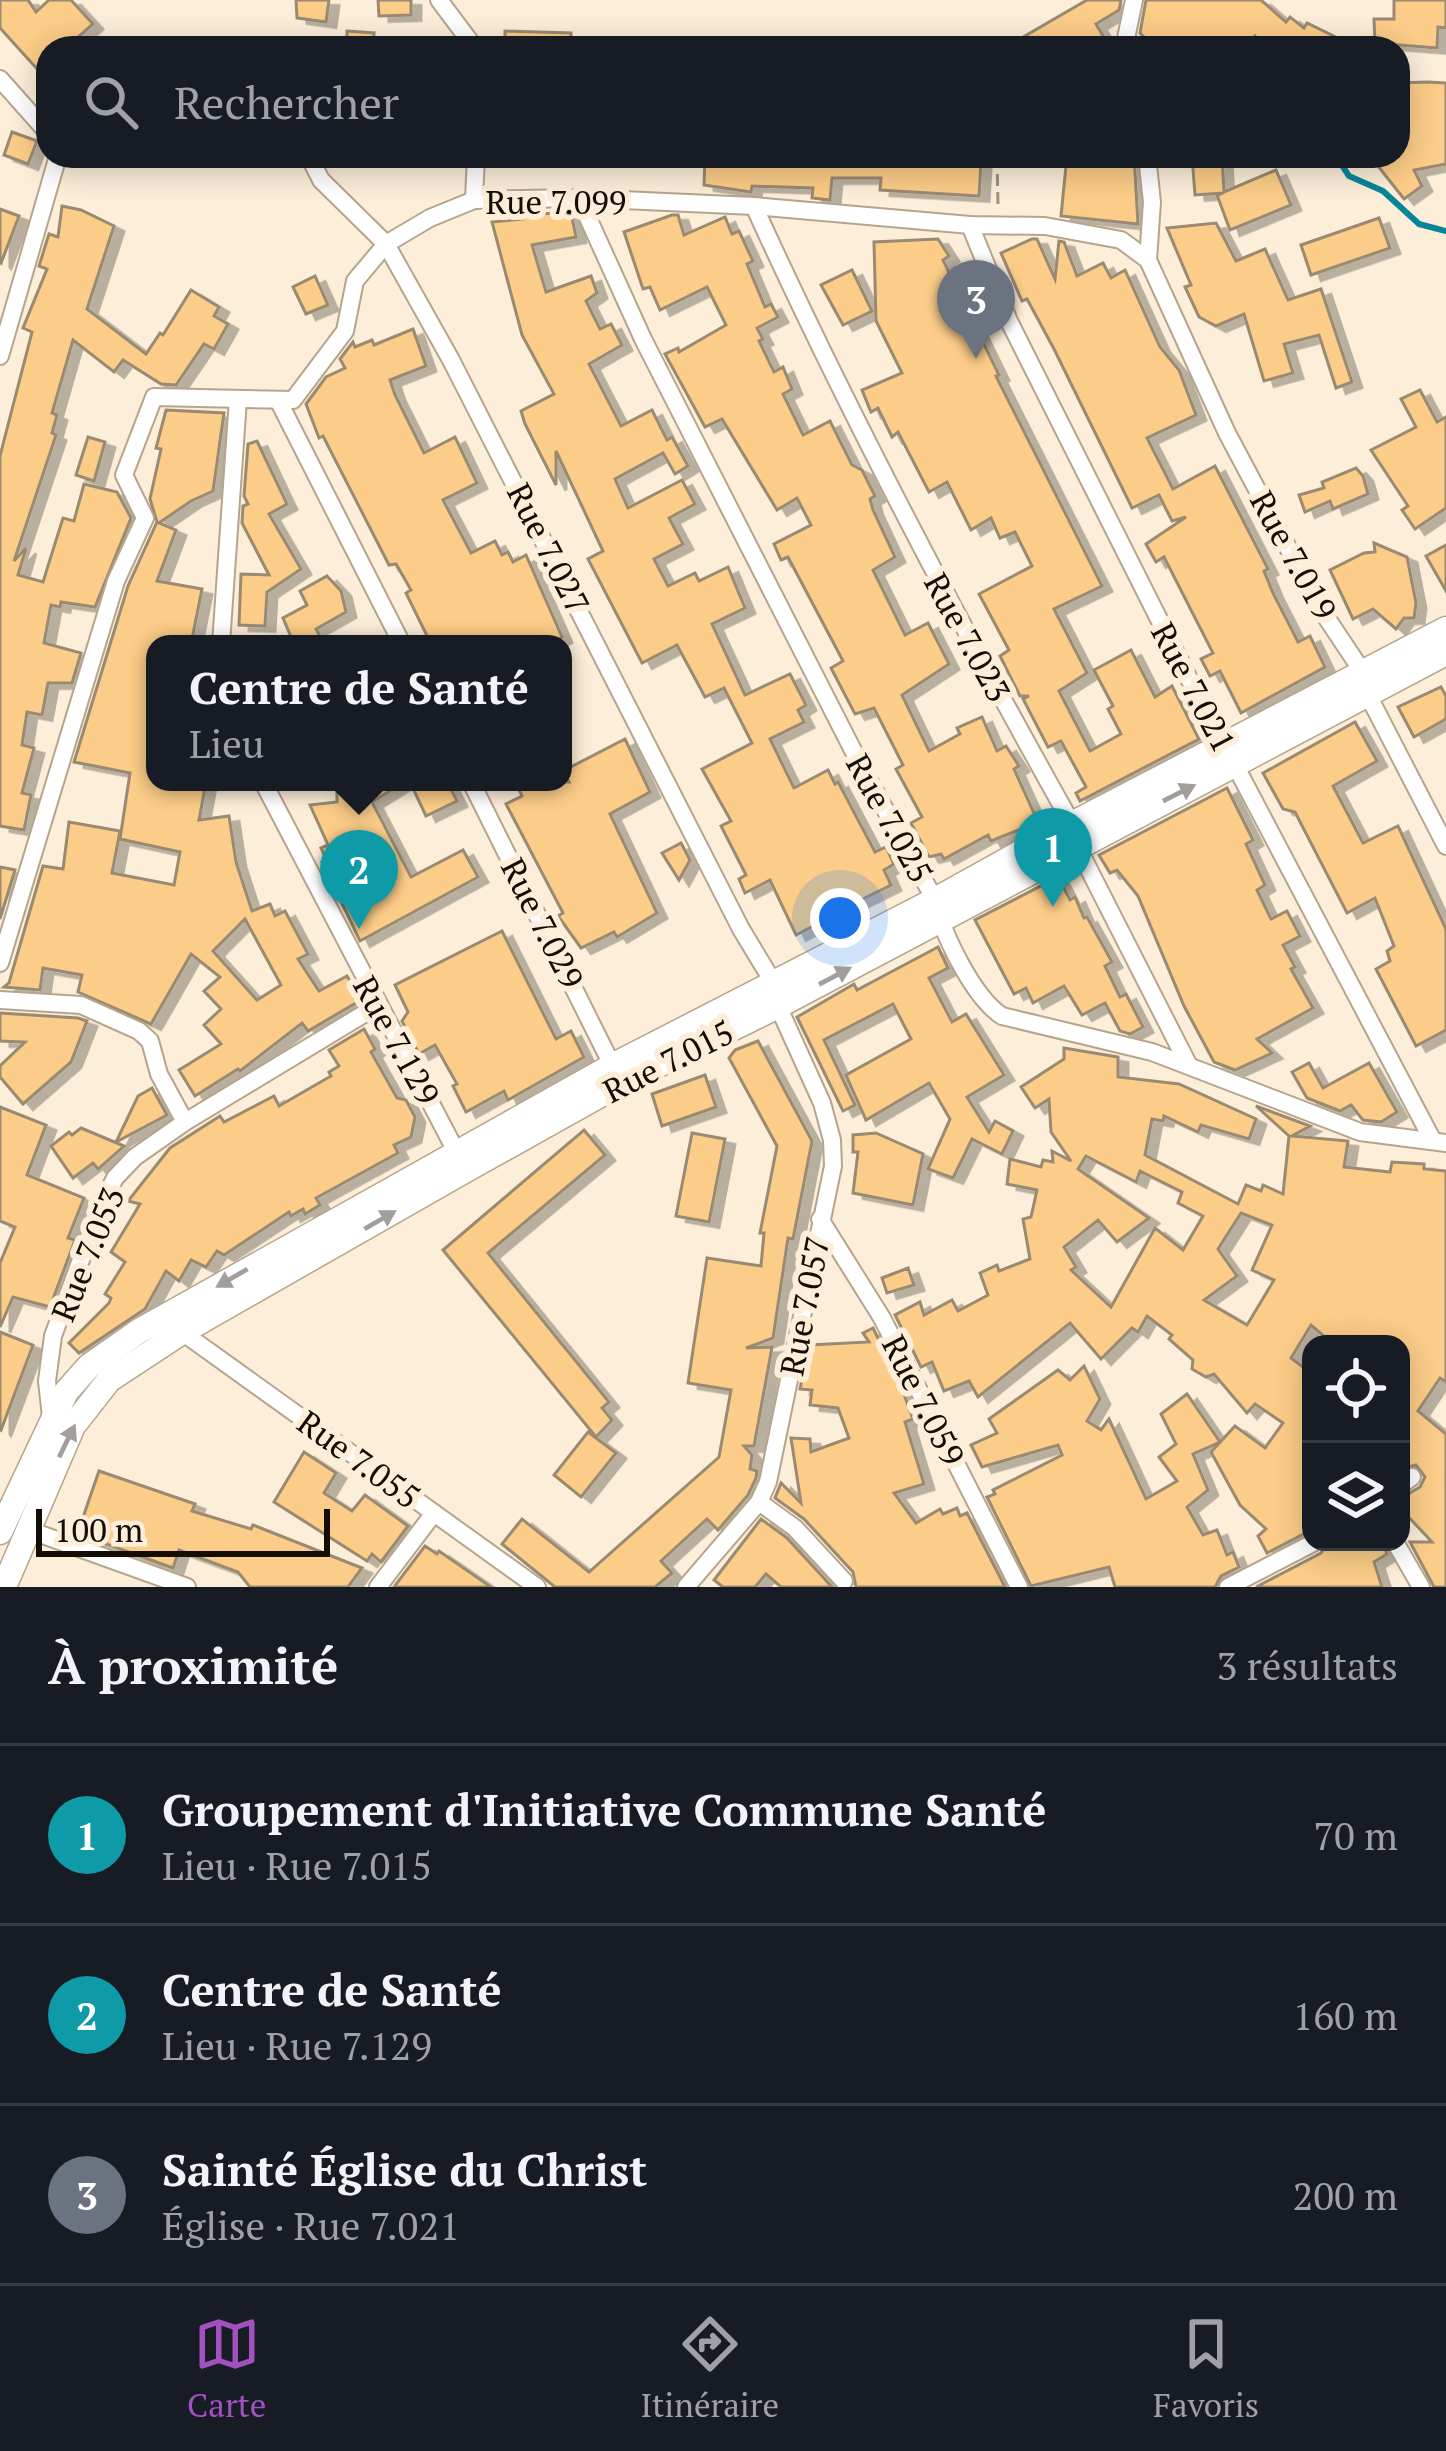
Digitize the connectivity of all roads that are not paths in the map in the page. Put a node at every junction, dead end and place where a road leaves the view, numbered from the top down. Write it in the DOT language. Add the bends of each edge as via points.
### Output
graph roads {
  1 [pos="439,0"];
  2 [pos="1134,0"];
  3 [pos="466,36"];
  4 [pos="1126,36"];
  5 [pos="0,79"];
  6 [pos="36,120"];
  7 [pos="55,168"];
  8 [pos="315,168"];
  9 [pos="475,168"];
  10 [pos="1148,168"];
  11 [pos="579,198"];
  12 [pos="474,200"];
  13 [pos="754,206"];
  14 [pos="970,225"];
  15 [pos="386,244"];
  16 [pos="1148,260"];
  17 [pos="0,356"];
  18 [pos="238,399"];
  19 [pos="278,400"];
  20 [pos="1446,629"];
  21 [pos="222,635"];
  22 [pos="397,635"];
  23 [pos="1446,653"];
  24 [pos="1366,685"];
  25 [pos="1232,754"];
  26 [pos="268,791"];
  27 [pos="475,791"];
  28 [pos="1074,835"];
  29 [pos="1446,846"];
  30 [pos="937,910"];
  31 [pos="0,964"];
  32 [pos="776,994"];
  33 [pos="0,1000"];
  34 [pos="377,1006"];
  35 [pos="1188,1064"];
  36 [pos="616,1075"];
  37 [pos="185,1122"];
  38 [pos="1439,1142"];
  39 [pos="461,1161"];
  40 [pos="820,1219"];
  41 [pos="182,1332"];
  42 [pos="51,1418"];
  43 [pos="759,1502"];
  44 [pos="434,1513"];
  45 [pos="29,1530"];
  46 [pos="0,1532"];
  47 [pos="1302,1549"];
  48 [pos="1401,1551"];
  49 [pos="844,1582"];
  50 [pos="4,1587"];
  51 [pos="187,1587"];
  52 [pos="378,1587"];
  53 [pos="537,1587"];
  54 [pos="686,1587"];
  55 [pos="1019,1587"];
  56 [pos="1228,1587"];
  57 [pos="1420,1587"];
  1 -- 3 [label="street"];
  2 -- 4 [label="street"];
  5 -- 6 [label="street"];
  7 -- 17 [label="street"];
  8 -- 15 [label="street"];
  9 -- 12 [label="street"];
  10 -- 16 [label="street"];
  11 -- 12 [label="street, Rue 7.099"];
  11 -- 13 [label="street, Rue 7.099"];
  11 -- 30 [label="street, Rue 7.025"];
  12 -- 15 [label="street, Rue 7.099"];
  13 -- 14 [label="street, Rue 7.099"];
  13 -- 28 [label="street, Rue 7.023" via="912,535"];
  14 -- 16 [label="street, Rue 7.099" via="1095,233"];
  14 -- 25 [label="street, Rue 7.021" via="1039,382"];
  15 -- 19 [label="street, Rue 7.099" via="355,281 345,331 293,400"];
  15 -- 32 [label="street, Rue 7.027"];
  16 -- 24 [label="street, Rue 7.019" via="1227,433"];
  18 -- 19 [label="street"];
  18 -- 21 [label="street"];
  18 -- 31 [label="street" via="154,398 124,475 146,518 116,581"];
  19 -- 22 [label="street"];
  20 -- 24 [label="main road, Rue 7.015"];
  23 -- 24 [label="main road, Rue 7.015"];
  24 -- 25 [label="main road, Rue 7.015"];
  24 -- 29 [label="street, Rue 7.019"];
  25 -- 28 [label="main road, Rue 7.015"];
  25 -- 38 [label="street, Rue 7.021"];
  26 -- 34 [label="street, Rue 7.129"];
  27 -- 36 [label="street, Rue 7.029"];
  28 -- 30 [label="main road, Rue 7.015"];
  28 -- 35 [label="street, Rue 7.023"];
  30 -- 32 [label="main road, Rue 7.015"];
  30 -- 35 [label="street, Rue 7.025" via="981,994 1002,1016"];
  32 -- 36 [label="main road, Rue 7.015"];
  32 -- 40 [label="street, Rue 7.057" via="832,1141"];
  33 -- 37 [label="street" via="81,1005 139,1031"];
  34 -- 37 [label="street, Rue 7.053"];
  34 -- 39 [label="street, Rue 7.129"];
  35 -- 38 [label="street, Rue 7.025" via="1360,1132"];
  36 -- 39 [label="main road, Rue 7.015"];
  37 -- 42 [label="street, Rue 7.053" via="135,1157 100,1208 49,1355"];
  41 -- 39 [label="main road, Rue 7.015, one-way"];
  39 -- 42 [label="main road, Rue 7.015, one-way" via="139,1331 89,1366"];
  40 -- 43 [label="street, Rue 7.057"];
  40 -- 55 [label="street, Rue 7.059" via="882,1318"];
  41 -- 44 [label="street, Rue 7.055"];
  45 -- 41 [label="main road, Rue 7.015, one-way" via="89,1402"];
  42 -- 46 [label="main road, Rue 7.015"];
  43 -- 49 [label="street"];
  43 -- 54 [label="street, Rue 7.057"];
  44 -- 52 [label="street"];
  44 -- 53 [label="street, Rue 7.055"];
  45 -- 50 [label="main road, Rue 7.015"];
  45 -- 51 [label="street"];
  47 -- 56 [label="street"];
  48 -- 57 [label="street"];
}
